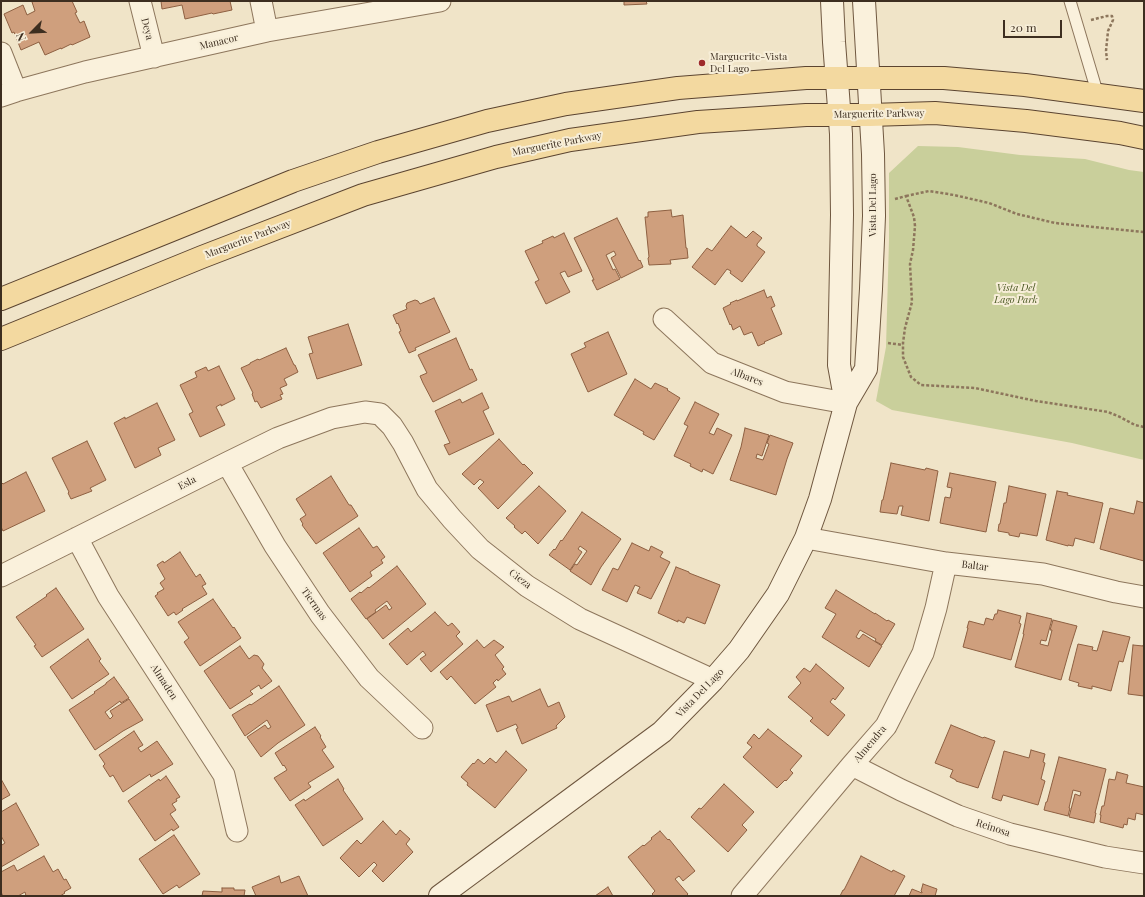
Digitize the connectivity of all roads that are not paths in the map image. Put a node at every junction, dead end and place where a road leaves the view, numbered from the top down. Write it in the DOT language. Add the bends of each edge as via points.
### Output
graph roads {
  1 [pos="140,1"];
  2 [pos="261,1"];
  3 [pos="440,1"];
  4 [pos="832,1"];
  5 [pos="864,1"];
  6 [pos="1070,1"];
  7 [pos="267,31"];
  8 [pos="1,53"];
  9 [pos="154,56"];
  10 [pos="837,78"];
  11 [pos="868,79"];
  12 [pos="9,93"];
  13 [pos="1098,94"];
  14 [pos="1144,101"];
  15 [pos="840,115"];
  16 [pos="870,115"];
  17 [pos="1144,138"];
  18 [pos="1,299"];
  19 [pos="664,319"];
  20 [pos="1,338"];
  21 [pos="846,403"];
  22 [pos="380,414"];
  23 [pos="227,462"];
  24 [pos="77,538"];
  25 [pos="806,538"];
  26 [pos="946,563"];
  27 [pos="1,576"];
  28 [pos="1144,597"];
  29 [pos="714,680"];
  30 [pos="422,728"];
  31 [pos="852,765"];
  32 [pos="237,831"];
  33 [pos="1144,863"];
  34 [pos="753,893"];
  35 [pos="440,896"];
  1 -- 9 [label="street, Deya"];
  2 -- 7 [label="street"];
  3 -- 7 [label="street, Manacor"];
  4 -- 10 [label="street, Vista Del Lago"];
  5 -- 11 [label="street, Vista Del Lago"];
  6 -- 13 [label="lane"];
  7 -- 9 [label="street, Manacor"];
  8 -- 12 [label="street"];
  9 -- 12 [label="street, Manacor"];
  10 -- 11 [label="main road"];
  10 -- 15 [label="street, Vista Del Lago"];
  10 -- 18 [label="main road" via="678,88 566,104 487,121 378,152 293,182"];
  11 -- 13 [label="main road" via="944,78"];
  11 -- 16 [label="street, Vista Del Lago"];
  13 -- 14 [label="main road"];
  15 -- 16 [label="main road, Marguerite Parkway"];
  15 -- 20 [label="main road, Marguerite Parkway" via="690,123 570,140 496,157 363,195"];
  15 -- 21 [label="street, Vista Del Lago" via="842,215 839,365"];
  16 -- 17 [label="main road, Marguerite Parkway" via="935,113 1018,120"];
  16 -- 21 [label="street, Vista Del Lago" via="874,216 866,369"];
  19 -- 21 [label="street, Albares" via="712,363 785,392"];
  21 -- 25 [label="street, Vista Del Lago" via="820,499"];
  22 -- 23 [label="street, Esla" via="365,412 332,418 278,438"];
  22 -- 29 [label="street, Cieza" via="403,443 427,489 480,549 527,586 580,619"];
  23 -- 24 [label="street, Esla"];
  23 -- 30 [label="street, Tiermas" via="275,546 320,614 369,678"];
  24 -- 27 [label="street, Esla"];
  24 -- 32 [label="street, Almaden" via="108,596 224,775"];
  25 -- 26 [label="street, Baltar"];
  25 -- 29 [label="street, Vista Del Lago" via="778,594 739,650"];
  26 -- 28 [label="street, Baltar" via="1043,574"];
  26 -- 31 [label="street, Almendra" via="923,653 886,726"];
  29 -- 35 [label="street, Vista Del Lago" via="662,732"];
  31 -- 33 [label="street, Reinosa" via="958,816 1010,834 1106,857"];
  31 -- 34 [label="street, Almendra"];
}
